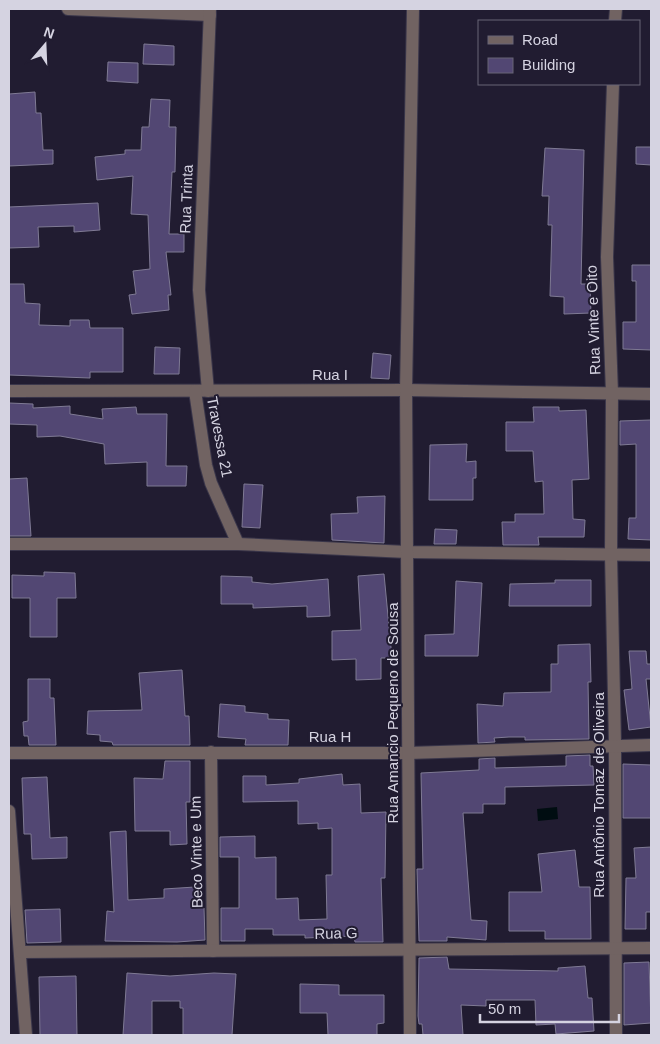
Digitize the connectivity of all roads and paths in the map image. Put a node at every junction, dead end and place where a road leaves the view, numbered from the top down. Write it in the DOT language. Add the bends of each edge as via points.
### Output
graph roads {
  1 [pos="68,9"];
  2 [pos="413,9"];
  3 [pos="210,12"];
  4 [pos="613,85"];
  5 [pos="406,390"];
  6 [pos="9,391"];
  7 [pos="194,391"];
  8 [pos="208,391"];
  9 [pos="612,393"];
  10 [pos="651,394"];
  11 [pos="9,544"];
  12 [pos="238,544"];
  13 [pos="407,552"];
  14 [pos="611,555"];
  15 [pos="651,555"];
  16 [pos="616,744"];
  17 [pos="651,745"];
  18 [pos="210,752"];
  19 [pos="9,753"];
  20 [pos="408,753"];
  21 [pos="9,811"];
  22 [pos="651,948"];
  23 [pos="410,949"];
  24 [pos="615,949"];
  25 [pos="213,951"];
  26 [pos="21,952"];
  27 [pos="26,1035"];
  28 [pos="410,1035"];
  29 [pos="616,1035"];
  1 -- 3 [label="street"];
  2 -- 5 [label="street, Rua Amancio Pequeno de Sousa"];
  3 -- 8 [label="street, Rua Trinta" via="199,290"];
  4 -- 9 [label="street, Rua Vinte e Oito" via="607,257"];
  5 -- 8 [label="street, Rua I"];
  5 -- 9 [label="street, Rua I"];
  5 -- 13 [label="street, Rua Amancio Pequeno de Sousa"];
  6 -- 7 [label="street, Rua I"];
  7 -- 8 [label="street, Rua I"];
  7 -- 12 [label="street, Travessa 21" via="211,484"];
  9 -- 10 [label="street, Rua I"];
  9 -- 14 [label="street, Rua Vinte e Oito"];
  11 -- 12 [label="street"];
  12 -- 13 [label="street"];
  13 -- 14 [label="street"];
  13 -- 20 [label="street, Rua Amancio Pequeno de Sousa"];
  14 -- 15 [label="street"];
  14 -- 16 [label="street, Rua Antônio Tomaz de Oliveira"];
  16 -- 17 [label="street, Rua H"];
  16 -- 20 [label="street, Rua H"];
  16 -- 24 [label="street, Rua Antônio Tomaz de Oliveira"];
  18 -- 19 [label="street, Rua H"];
  18 -- 20 [label="street, Rua H"];
  18 -- 25 [label="street, Beco Vinte e Um"];
  20 -- 23 [label="street, Rua Amancio Pequeno de Sousa"];
  21 -- 26 [label="street"];
  22 -- 24 [label="street, Rua G"];
  23 -- 24 [label="street, Rua G"];
  23 -- 25 [label="street, Rua G"];
  23 -- 28 [label="street, Rua Amancio Pequeno de Sousa"];
  24 -- 29 [label="street, Rua Antônio Tomaz de Oliveira"];
  25 -- 26 [label="street, Rua G"];
  26 -- 27 [label="street"];
}
